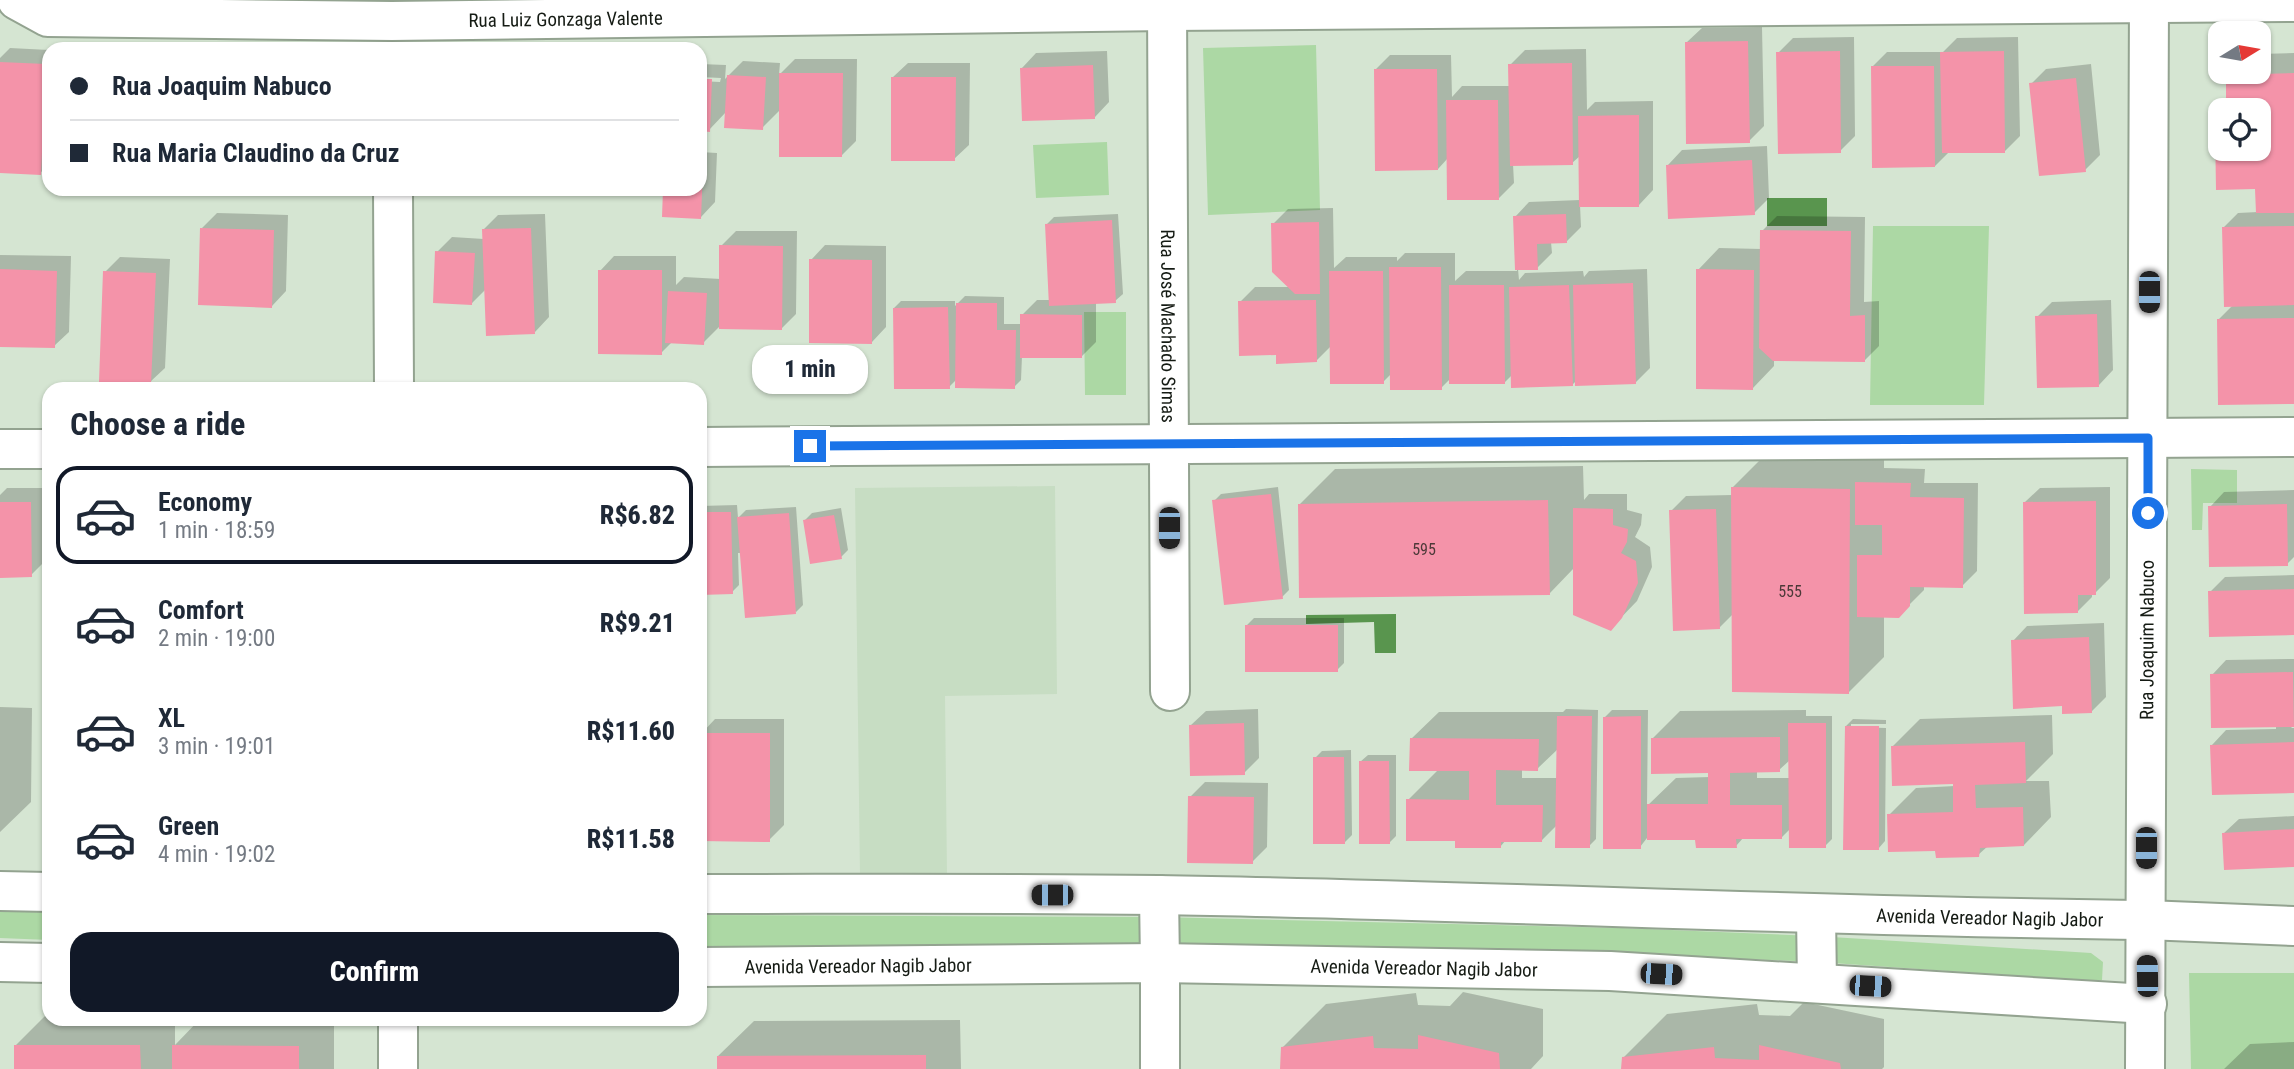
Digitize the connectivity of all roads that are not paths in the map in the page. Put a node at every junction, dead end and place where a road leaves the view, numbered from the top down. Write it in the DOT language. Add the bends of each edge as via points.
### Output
graph roads {
  1 [pos="17,0"];
  2 [pos="2150,1"];
  3 [pos="2294,2"];
  4 [pos="1167,6"];
  5 [pos="393,23"];
  6 [pos="393,196"];
  7 [pos="394,382"];
  8 [pos="2294,437"];
  9 [pos="2148,438"];
  10 [pos="1168,444"];
  11 [pos="707,447"];
  12 [pos="42,449"];
  13 [pos="0,450"];
  14 [pos="1170,691"];
  15 [pos="0,891"];
  16 [pos="42,892"];
  17 [pos="707,894"];
  18 [pos="1159,895"];
  19 [pos="1816,915"];
  20 [pos="2146,920"];
  21 [pos="2294,926"];
  22 [pos="0,962"];
  23 [pos="42,963"];
  24 [pos="1160,963"];
  25 [pos="707,967"];
  26 [pos="1817,983"];
  27 [pos="2147,1004"];
  28 [pos="398,1026"];
  29 [pos="398,1069"];
  30 [pos="1160,1069"];
  31 [pos="2145,1069"];
  1 -- 5 [label="street, Rua Luiz Gonzaga Valente" via="48,17"];
  2 -- 3 [label="street, Rua Luiz Gonzaga Valente"];
  2 -- 4 [label="street, Rua Luiz Gonzaga Valente"];
  2 -- 9 [label="street, Rua Joaquim Nabuco"];
  4 -- 5 [label="street, Rua Luiz Gonzaga Valente"];
  4 -- 10 [label="street, Rua José Machado Simas"];
  6 -- 7 [label="street"];
  8 -- 9 [label="street"];
  9 -- 10 [label="street"];
  9 -- 20 [label="street, Rua Joaquim Nabuco"];
  10 -- 11 [label="street"];
  10 -- 14 [label="street, Rua José Machado Simas"];
  12 -- 13 [label="street"];
  15 -- 16 [label="street"];
  17 -- 18 [label="street, Avenida Vereador Nagib Jabor"];
  18 -- 19 [label="street, Avenida Vereador Nagib Jabor"];
  18 -- 24 [label="street"];
  19 -- 20 [label="street, Avenida Vereador Nagib Jabor"];
  19 -- 26 [label="street"];
  20 -- 21 [label="street, Avenida Vereador Nagib Jabor"];
  20 -- 27 [label="street, Rua Joaquim Nabuco"];
  22 -- 23 [label="street"];
  24 -- 25 [label="street, Avenida Vereador Nagib Jabor"];
  24 -- 26 [label="street, Avenida Vereador Nagib Jabor" via="1610,971"];
  24 -- 30 [label="street"];
  26 -- 27 [label="street, Avenida Vereador Nagib Jabor"];
  27 -- 31 [label="street, Rua Joaquim Nabuco"];
  28 -- 29 [label="street"];
}
